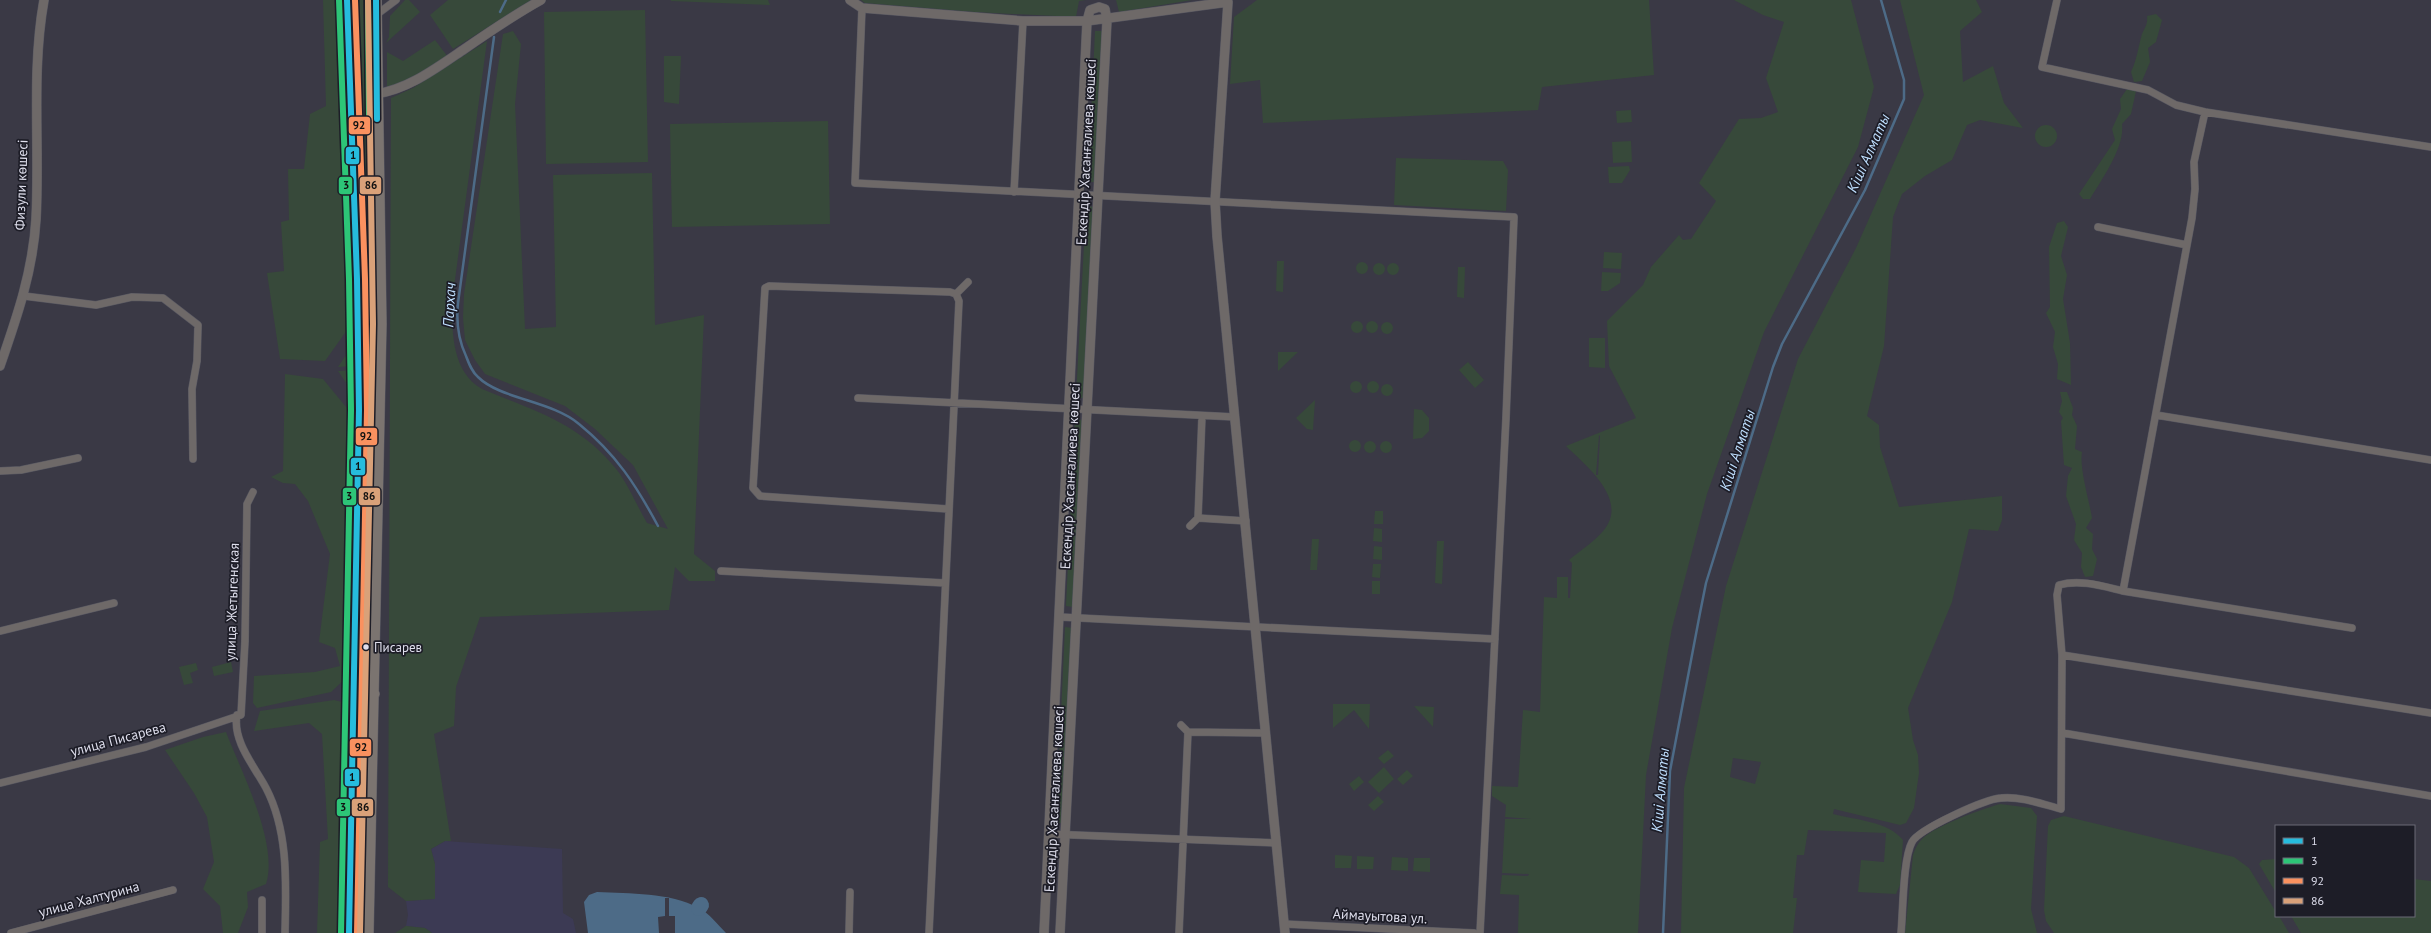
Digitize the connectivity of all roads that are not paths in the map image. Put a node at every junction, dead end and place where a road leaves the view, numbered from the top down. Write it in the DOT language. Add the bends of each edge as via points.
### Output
graph roads {
  1 [pos="44,0"];
  2 [pos="347,0"];
  3 [pos="376,0"];
  4 [pos="396,0"];
  5 [pos="541,0"];
  6 [pos="850,0"];
  7 [pos="2058,0"];
  8 [pos="1231,1"];
  9 [pos="862,8"];
  10 [pos="376,15"];
  11 [pos="1107,20"];
  12 [pos="1023,21"];
  13 [pos="1087,21"];
  14 [pos="376,94"];
  15 [pos="2205,112"];
  16 [pos="2431,147"];
  17 [pos="1014,192"];
  18 [pos="1080,194"];
  19 [pos="1098,195"];
  20 [pos="1215,201"];
  21 [pos="2098,226"];
  22 [pos="2187,245"];
  23 [pos="968,282"];
  24 [pos="956,294"];
  25 [pos="24,296"];
  26 [pos="0,366"];
  27 [pos="858,398"];
  28 [pos="953,402"];
  29 [pos="1070,407"];
  30 [pos="1088,408"];
  31 [pos="2156,415"];
  32 [pos="1202,416"];
  33 [pos="1235,417"];
  34 [pos="78,458"];
  35 [pos="193,459"];
  36 [pos="2431,460"];
  37 [pos="0,470"];
  38 [pos="252,492"];
  39 [pos="948,509"];
  40 [pos="1198,518"];
  41 [pos="1246,521"];
  42 [pos="1190,526"];
  43 [pos="721,571"];
  44 [pos="945,583"];
  45 [pos="2123,591"];
  46 [pos="114,603"];
  47 [pos="1060,617"];
  48 [pos="1077,618"];
  49 [pos="1256,627"];
  50 [pos="2352,628"];
  51 [pos="0,631"];
  52 [pos="1495,639"];
  53 [pos="2062,655"];
  54 [pos="353,693"];
  55 [pos="374,694"];
  56 [pos="2431,713"];
  57 [pos="239,715"];
  58 [pos="1181,724"];
  59 [pos="1188,732"];
  60 [pos="1266,733"];
  61 [pos="2063,733"];
  62 [pos="0,783"];
  63 [pos="2431,796"];
  64 [pos="1049,834"];
  65 [pos="1066,834"];
  66 [pos="1183,838"];
  67 [pos="1276,843"];
  68 [pos="173,890"];
  69 [pos="850,892"];
  70 [pos="262,900"];
  71 [pos="1284,929"];
  72 [pos="11,933"];
  73 [pos="262,933"];
  74 [pos="284,933"];
  75 [pos="349,933"];
  76 [pos="368,933"];
  77 [pos="849,933"];
  78 [pos="929,933"];
  79 [pos="1044,933"];
  80 [pos="1060,933"];
  81 [pos="1179,933"];
  82 [pos="1474,933"];
  83 [pos="1480,933"];
  84 [pos="1901,933"];
  1 -- 25 [label="street, Физули көшесі" via="38,33 36,220"];
  2 -- 54 [label="main road" via="359,356"];
  3 -- 10 [label="main road"];
  4 -- 10 [label="street"];
  5 -- 14 [label="street" via="423,76 404,86"];
  6 -- 9 [label="street"];
  7 -- 15 [label="street" via="2042,66 2148,90 2176,105"];
  8 -- 11 [label="street"];
  8 -- 20 [label="street"];
  9 -- 12 [label="street"];
  9 -- 17 [label="street" via="855,183"];
  10 -- 14 [label="main road"];
  11 -- 13 [label="street"];
  11 -- 13 [label="street" via="1105,9 1099,7 1090,10"];
  11 -- 19 [label="street, Ескендір Хасанғалиева көшесі"];
  12 -- 13 [label="street"];
  12 -- 17 [label="street"];
  13 -- 18 [label="street, Ескендір Хасанғалиева көшесі"];
  14 -- 55 [label="main road" via="381,324"];
  15 -- 16 [label="street"];
  15 -- 22 [label="street" via="2194,162 2195,189"];
  17 -- 18 [label="street"];
  18 -- 19 [label="street"];
  18 -- 29 [label="street, Ескендір Хасанғалиева көшесі"];
  19 -- 20 [label="street"];
  19 -- 30 [label="street, Ескендір Хасанғалиева көшесі"];
  20 -- 33 [label="street"];
  20 -- 52 [label="street" via="1514,217"];
  21 -- 22 [label="street"];
  22 -- 31 [label="street"];
  23 -- 24 [label="street"];
  24 -- 28 [label="street" via="959,301"];
  24 -- 39 [label="street" via="769,286 765,288 753,488 760,496"];
  25 -- 26 [label="street, Физули көшесі"];
  25 -- 35 [label="street" via="96,305 132,297 163,298 198,325 197,361 192,390"];
  27 -- 28 [label="street"];
  28 -- 29 [label="street"];
  28 -- 39 [label="street"];
  29 -- 30 [label="street"];
  29 -- 47 [label="street, Ескендір Хасанғалиева көшесі"];
  30 -- 32 [label="street"];
  30 -- 48 [label="street, Ескендір Хасанғалиева көшесі"];
  31 -- 36 [label="street"];
  31 -- 45 [label="street"];
  32 -- 33 [label="street"];
  32 -- 40 [label="street"];
  33 -- 41 [label="street"];
  34 -- 37 [label="street" via="21,470"];
  38 -- 57 [label="street, улица Жетыгенская" via="247,504 245,641"];
  39 -- 44 [label="street"];
  40 -- 41 [label="street"];
  40 -- 42 [label="street"];
  41 -- 49 [label="street"];
  43 -- 44 [label="street"];
  44 -- 78 [label="street"];
  45 -- 50 [label="street"];
  45 -- 53 [label="street" via="2091,584 2059,585 2057,596"];
  46 -- 51 [label="street"];
  47 -- 48 [label="street"];
  47 -- 64 [label="street, Ескендір Хасанғалиева көшесі"];
  48 -- 49 [label="street"];
  48 -- 65 [label="street, Ескендір Хасанғалиева көшесі"];
  49 -- 52 [label="street"];
  49 -- 60 [label="street"];
  52 -- 83 [label="street"];
  53 -- 56 [label="street"];
  53 -- 61 [label="street"];
  54 -- 55 [label="main road"];
  54 -- 75 [label="main road"];
  55 -- 76 [label="main road"];
  57 -- 62 [label="street, улица Писарева" via="146,747"];
  57 -- 74 [label="street, улица Жетыгенская" via="238,735 272,802 282,839 286,880"];
  58 -- 59 [label="street"];
  59 -- 60 [label="street"];
  59 -- 66 [label="street"];
  60 -- 67 [label="street"];
  61 -- 63 [label="street"];
  61 -- 84 [label="street" via="2061,808 2017,798 2001,798 1963,811 1917,836 1908,853"];
  64 -- 65 [label="street"];
  64 -- 79 [label="street, Ескендір Хасанғалиева көшесі"];
  65 -- 66 [label="street"];
  65 -- 80 [label="street, Ескендір Хасанғалиева көшесі"];
  66 -- 67 [label="street"];
  66 -- 81 [label="street"];
  67 -- 71 [label="street"];
  68 -- 72 [label="street, улица Халтурина"];
  69 -- 77 [label="street"];
  70 -- 73 [label="street"];
  71 -- 82 [label="street, Аймауытова ул."];
}
